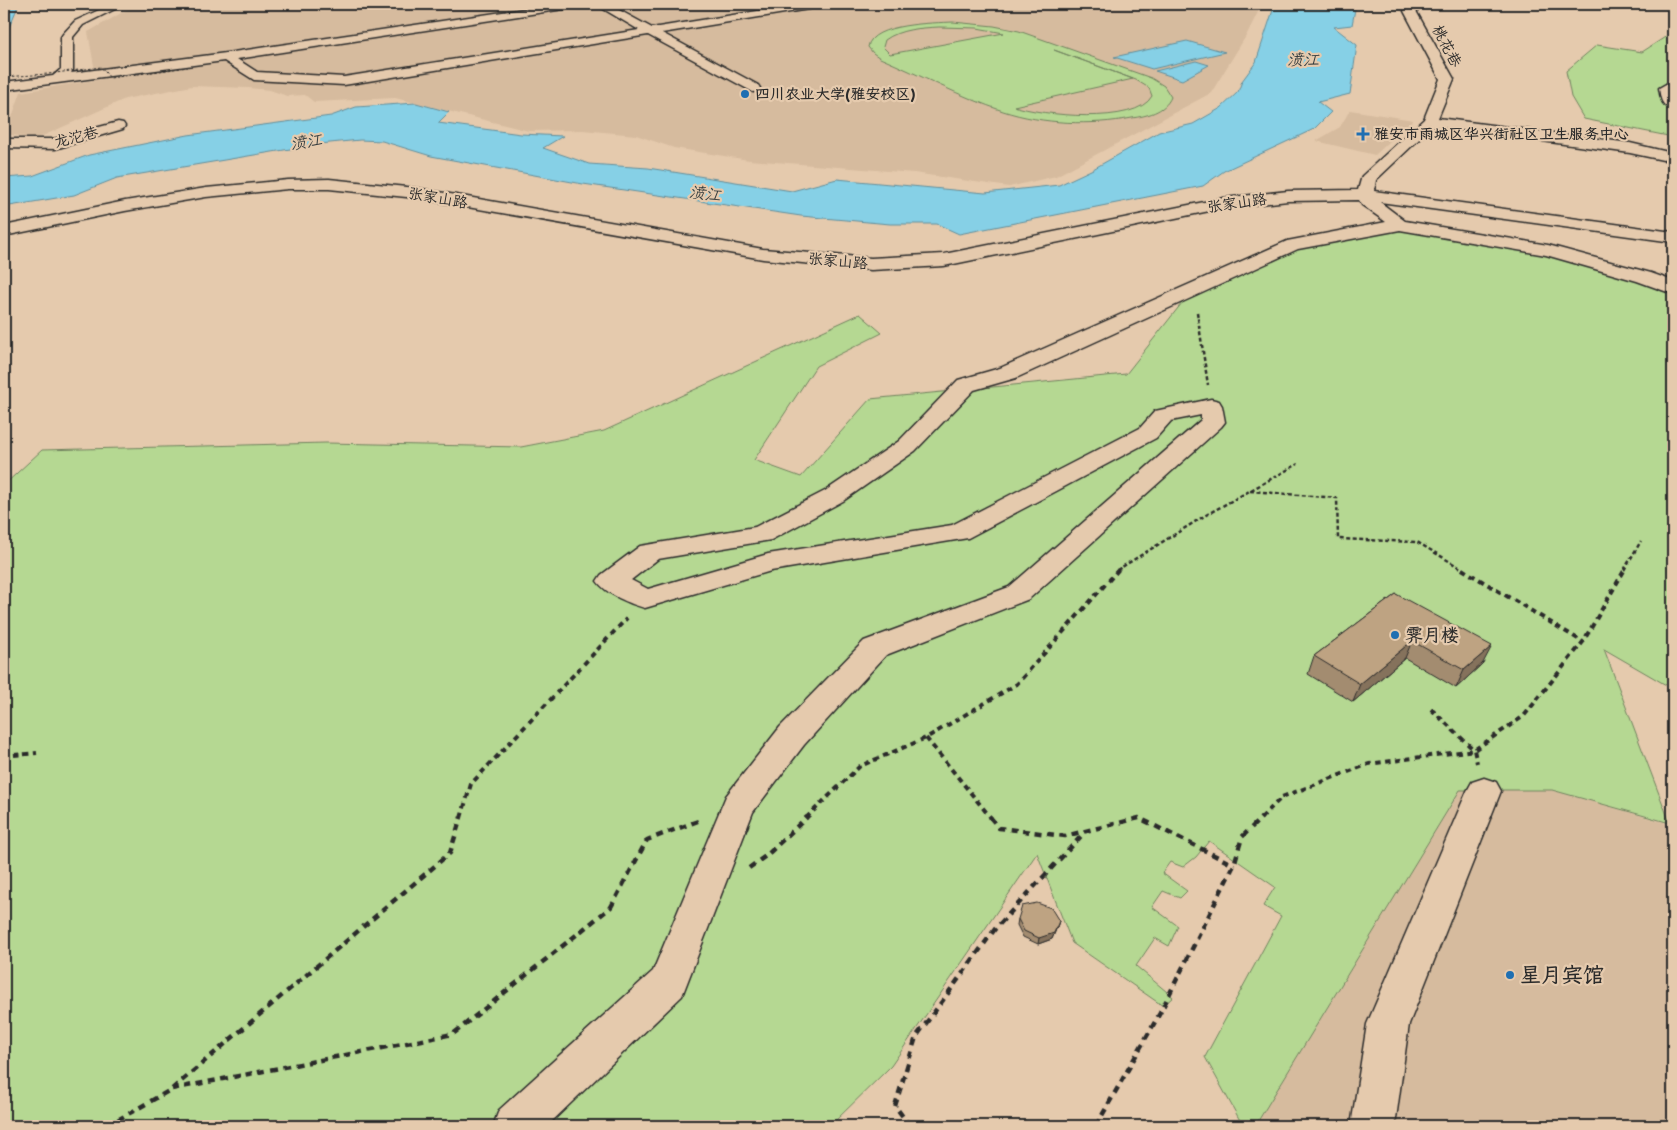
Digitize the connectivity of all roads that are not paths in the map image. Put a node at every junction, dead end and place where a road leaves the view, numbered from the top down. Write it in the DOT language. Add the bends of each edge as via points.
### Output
graph roads {
  1 [pos="108,4"];
  2 [pos="120,4"];
  3 [pos="577,4"];
  4 [pos="600,4"];
  5 [pos="822,4"];
  6 [pos="940,4"];
  7 [pos="946,4"];
  8 [pos="1414,4"];
  9 [pos="650,31"];
  10 [pos="57,33"];
  11 [pos="226,57"];
  12 [pos="54,63"];
  13 [pos="56,80"];
  14 [pos="5,83"];
  15 [pos="1673,84"];
  16 [pos="753,88"];
  17 [pos="4,101"];
  18 [pos="1673,105"];
  19 [pos="1430,121"];
  20 [pos="118,126"];
  21 [pos="4,144"];
  22 [pos="1663,155"];
  23 [pos="1365,195"];
  24 [pos="1400,225"];
  25 [pos="4,231"];
  26 [pos="1673,237"];
  27 [pos="1673,288"];
  28 [pos="1484,790"];
  29 [pos="516,1126"];
  30 [pos="1373,1126"];
  1 -- 10 [label="street" via="68,22"];
  2 -- 13 [label="street" via="79,23 67,37 67,70"];
  3 -- 11 [label="street"];
  4 -- 9 [label="street"];
  5 -- 9 [label="street"];
  6 -- 7 [label="street"];
  8 -- 19 [label="street, 桃花巷" via="1410,11 1447,79"];
  9 -- 11 [label="street" via="332,82 254,76"];
  9 -- 16 [label="street"];
  11 -- 13 [label="street"];
  12 -- 13 [label="street"];
  13 -- 14 [label="street"];
  14 -- 17 [label="street"];
  15 -- 18 [label="street" via="1666,88 1669,103"];
  19 -- 22 [label="street"];
  19 -- 23 [label="street, 桃花巷" via="1368,179"];
  20 -- 21 [label="street, 龙沱巷" via="55,144"];
  23 -- 24 [label="street" via="1368,201"];
  23 -- 25 [label="street, 张家山路" via="1288,196 1224,203 944,260 871,264 763,254 407,192 328,184 170,198"];
  23 -- 26 [label="street, 张家山路"];
  24 -- 27 [label="street" via="1548,250"];
  24 -- 29 [label="street" via="1293,245 1008,373 966,385 907,446 834,496 762,534 650,552 611,581 645,599 768,563 959,532 1148,433 1163,416 1211,406 1213,422 1019,593 875,648 792,736 738,806 668,983"];
  28 -- 30 [label="street" via="1388,1024"];
}
